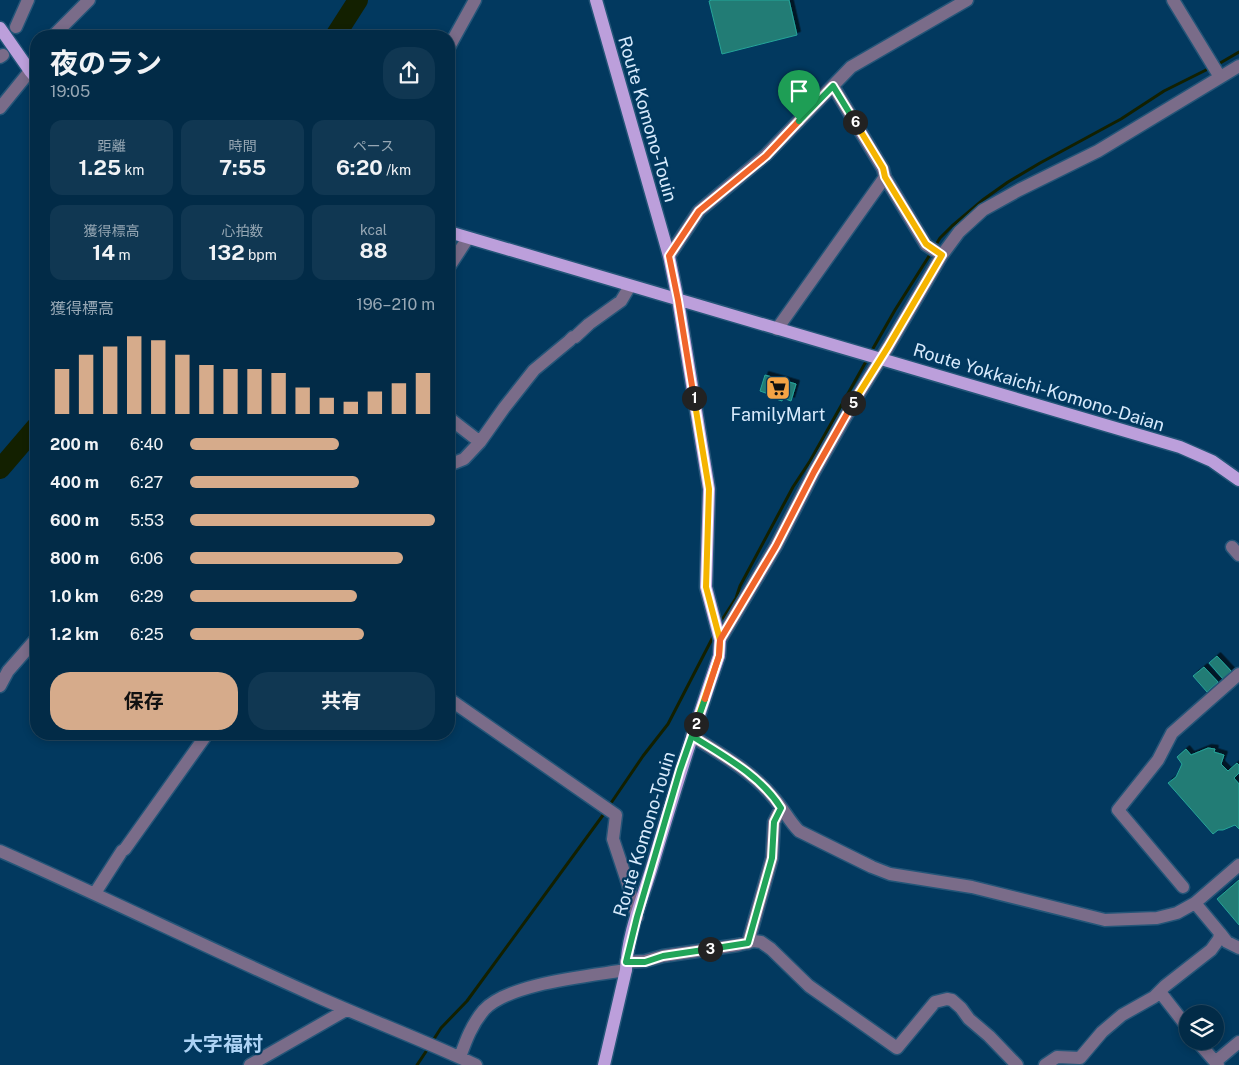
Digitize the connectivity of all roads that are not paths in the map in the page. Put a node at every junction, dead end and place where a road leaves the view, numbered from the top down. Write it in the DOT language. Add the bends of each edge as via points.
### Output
graph roads {
  1 [pos="28,0"];
  2 [pos="89,0"];
  3 [pos="476,0"];
  4 [pos="596,0"];
  5 [pos="967,0"];
  6 [pos="1174,0"];
  7 [pos="0,28"];
  8 [pos="16,28"];
  9 [pos="59,30"];
  10 [pos="455,37"];
  11 [pos="1239,66"];
  12 [pos="30,70"];
  13 [pos="1218,75"];
  14 [pos="30,77"];
  15 [pos="833,86"];
  16 [pos="0,108"];
  17 [pos="885,177"];
  18 [pos="455,234"];
  19 [pos="468,238"];
  20 [pos="941,254"];
  21 [pos="669,256"];
  22 [pos="455,257"];
  23 [pos="630,286"];
  24 [pos="678,300"];
  25 [pos="777,328"];
  26 [pos="873,356"];
  27 [pos="455,423"];
  28 [pos="480,442"];
  29 [pos="455,463"];
  30 [pos="1239,480"];
  31 [pos="719,636"];
  32 [pos="30,645"];
  33 [pos="1239,674"];
  34 [pos="0,686"];
  35 [pos="455,703"];
  36 [pos="692,736"];
  37 [pos="203,740"];
  38 [pos="781,808"];
  39 [pos="0,851"];
  40 [pos="1239,865"];
  41 [pos="1183,887"];
  42 [pos="95,893"];
  43 [pos="1196,903"];
  44 [pos="637,917"];
  45 [pos="1220,933"];
  46 [pos="748,943"];
  47 [pos="1239,948"];
  48 [pos="626,966"];
  49 [pos="1160,992"];
  50 [pos="346,1010"];
  51 [pos="1179,1016"];
  52 [pos="1239,1042"];
  53 [pos="1205,1050"];
  54 [pos="460,1057"];
  55 [pos="1080,1061"];
  56 [pos="1217,1064"];
  57 [pos="250,1065"];
  58 [pos="476,1065"];
  59 [pos="604,1065"];
  60 [pos="1016,1065"];
  61 [pos="1045,1065"];
  1 -- 8 [label="street"];
  2 -- 9 [label="street"];
  3 -- 10 [label="street"];
  4 -- 21 [label="main road, Route Komono-Touin"];
  5 -- 15 [label="street" via="851,67"];
  6 -- 13 [label="street"];
  7 -- 12 [label="main road"];
  11 -- 13 [label="street"];
  13 -- 20 [label="street" via="1098,151 983,210"];
  14 -- 16 [label="street"];
  15 -- 17 [label="street" via="883,168"];
  15 -- 21 [label="street" via="766,156 699,211"];
  17 -- 20 [label="street" via="926,244"];
  17 -- 25 [label="street"];
  18 -- 19 [label="main road, Route Yokkaichi-Komono-Daian"];
  19 -- 22 [label="street"];
  19 -- 23 [label="main road, Route Yokkaichi-Komono-Daian"];
  20 -- 26 [label="street"];
  21 -- 24 [label="main road, Route Komono-Touin"];
  23 -- 24 [label="main road, Route Yokkaichi-Komono-Daian"];
  23 -- 28 [label="street" via="621,301 534,370"];
  24 -- 25 [label="main road, Route Yokkaichi-Komono-Daian"];
  24 -- 31 [label="main road, Route Komono-Touin" via="709,489 706,587"];
  25 -- 26 [label="main road, Route Yokkaichi-Komono-Daian"];
  26 -- 30 [label="main road, Route Yokkaichi-Komono-Daian" via="1180,447 1212,461"];
  26 -- 31 [label="street" via="846,416 776,546"];
  27 -- 28 [label="street"];
  28 -- 29 [label="street" via="464,459"];
  31 -- 36 [label="main road, Route Komono-Touin" via="719,656"];
  32 -- 34 [label="street"];
  33 -- 41 [label="street" via="1172,732 1158,760 1118,810"];
  35 -- 44 [label="street" via="616,816 613,840"];
  36 -- 38 [label="street" via="760,783"];
  36 -- 44 [label="main road, Route Komono-Touin"];
  37 -- 42 [label="street"];
  38 -- 43 [label="street" via="799,831 890,874 972,887 1104,920 1167,916"];
  38 -- 46 [label="street" via="774,822 772,858"];
  39 -- 42 [label="street"];
  40 -- 43 [label="street"];
  42 -- 50 [label="street"];
  43 -- 45 [label="street"];
  44 -- 48 [label="main road, Route Komono-Touin"];
  45 -- 47 [label="street" via="1227,942"];
  45 -- 49 [label="street" via="1211,950"];
  46 -- 48 [label="street" via="663,956"];
  46 -- 60 [label="street" via="761,942 771,949 809,986 897,1048 935,1002 947,999 961,1008"];
  48 -- 54 [label="street" via="545,984 496,1000 474,1024"];
  48 -- 59 [label="main road, Route Komono-Touin"];
  49 -- 51 [label="street"];
  49 -- 55 [label="street" via="1122,1015 1102,1032"];
  50 -- 54 [label="street"];
  50 -- 57 [label="street"];
  52 -- 56 [label="street"];
  53 -- 56 [label="street"];
  54 -- 58 [label="street"];
  55 -- 61 [label="street" via="1057,1057"];
}
